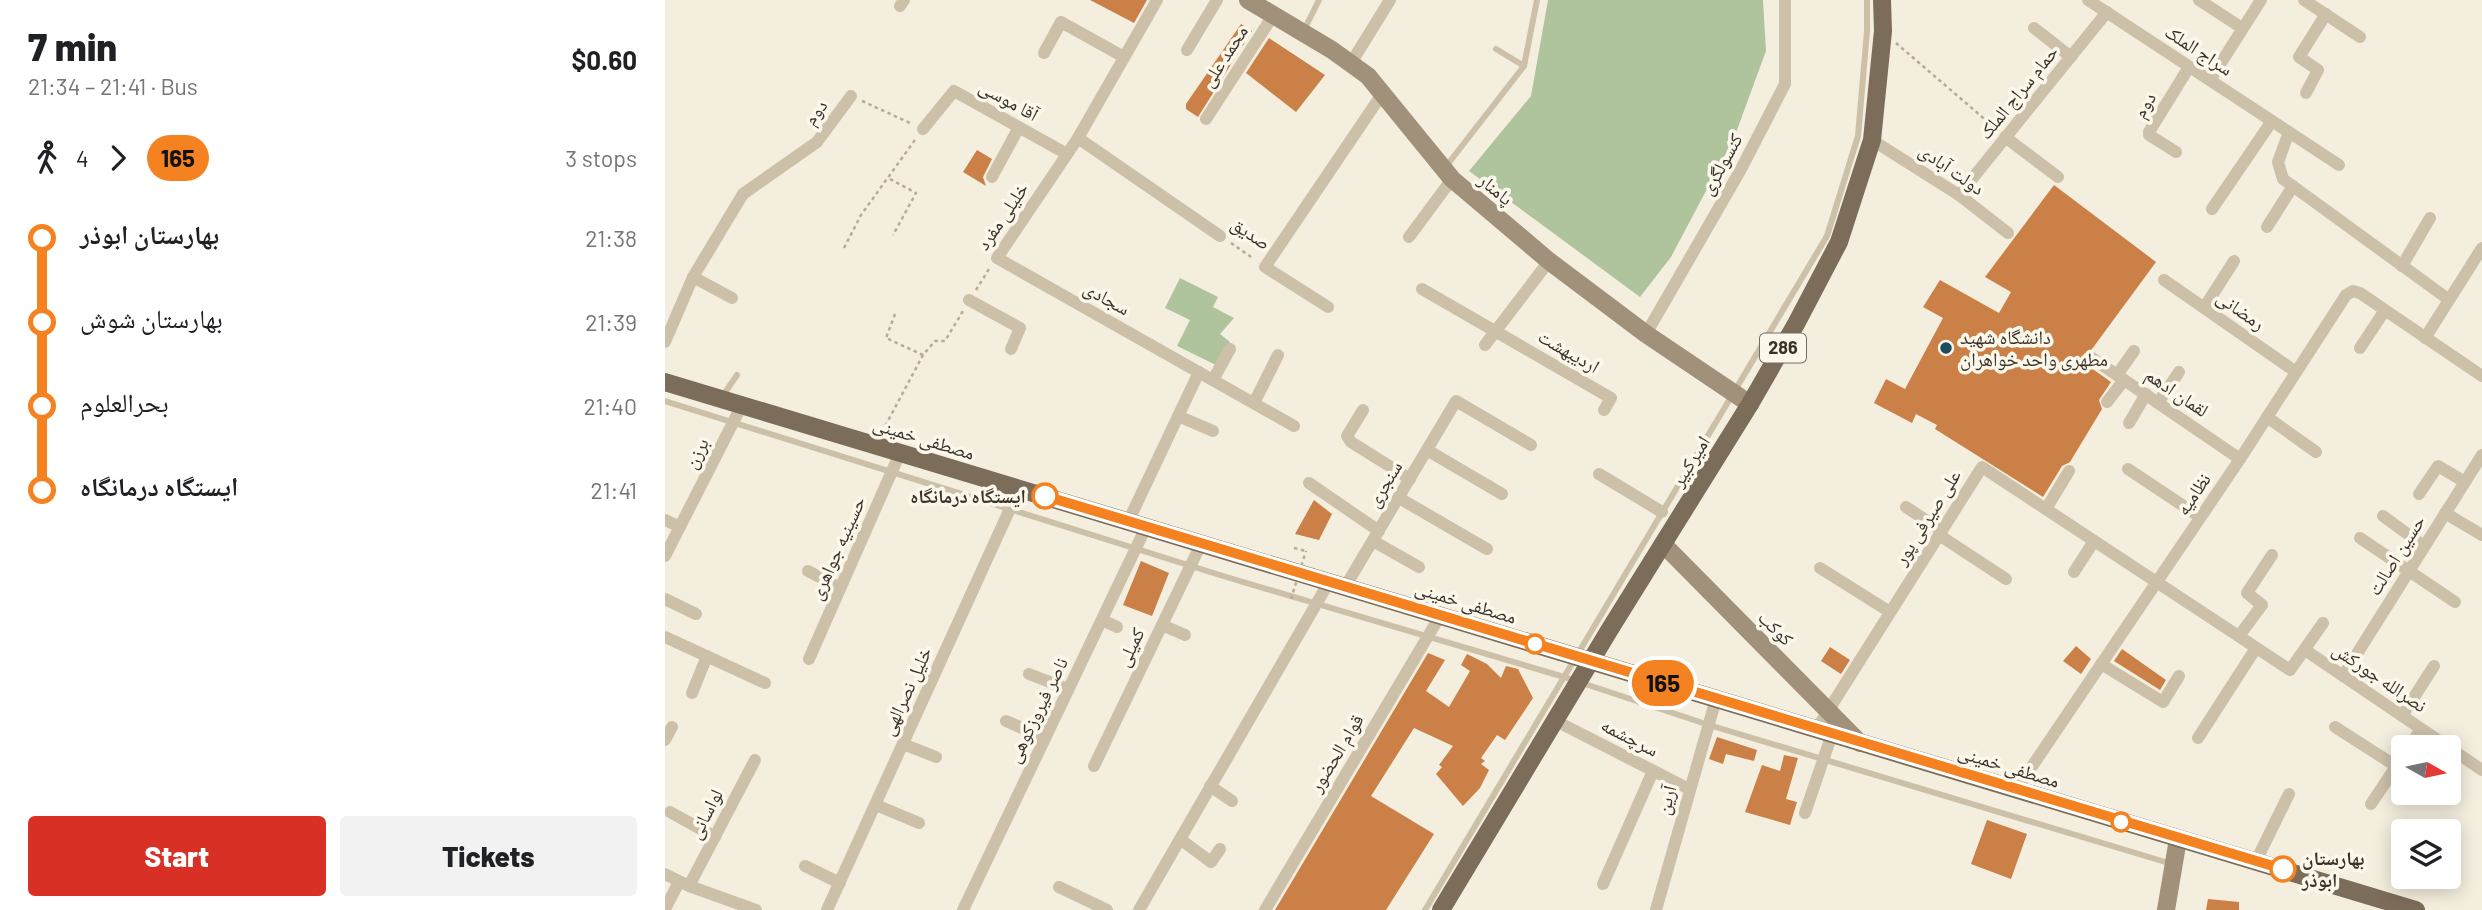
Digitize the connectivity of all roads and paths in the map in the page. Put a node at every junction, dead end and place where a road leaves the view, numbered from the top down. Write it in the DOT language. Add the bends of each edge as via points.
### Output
graph roads {
  1 [pos="1157,0"];
  2 [pos="1217,0"];
  3 [pos="1248,0"];
  4 [pos="1319,0"];
  5 [pos="1391,0"];
  6 [pos="1537,0"];
  7 [pos="1785,0"];
  8 [pos="1867,0"];
  9 [pos="1882,0"];
  10 [pos="2200,0"];
  11 [pos="2261,0"];
  12 [pos="2304,0"];
  13 [pos="2094,2"];
  14 [pos="2107,12"];
  15 [pos="1274,14"];
  16 [pos="2326,14"];
  17 [pos="2034,28"];
  18 [pos="2242,28"];
  19 [pos="1882,31"];
  20 [pos="1303,32"];
  21 [pos="2360,37"];
  22 [pos="1496,49"];
  23 [pos="1187,50"];
  24 [pos="1044,54"];
  25 [pos="1124,57"];
  26 [pos="2071,57"];
  27 [pos="1351,63"];
  28 [pos="1524,66"];
  29 [pos="2189,66"];
  30 [pos="2210,80"];
  31 [pos="2306,93"];
  32 [pos="1382,94"];
  33 [pos="851,96"];
  34 [pos="1206,119"];
  35 [pos="2272,121"];
  36 [pos="1019,127"];
  37 [pos="923,129"];
  38 [pos="2289,132"];
  39 [pos="2005,136"];
  40 [pos="1078,138"];
  41 [pos="1871,139"];
  42 [pos="2176,152"];
  43 [pos="1067,154"];
  44 [pos="2339,165"];
  45 [pos="1448,174"];
  46 [pos="992,177"];
  47 [pos="2058,177"];
  48 [pos="888,178"];
  49 [pos="2288,183"];
  50 [pos="1959,195"];
  51 [pos="2212,209"];
  52 [pos="2430,218"];
  53 [pos="2267,226"];
  54 [pos="2008,233"];
  55 [pos="893,235"];
  56 [pos="1220,236"];
  57 [pos="1409,237"];
  58 [pos="844,248"];
  59 [pos="2482,248"];
  60 [pos="997,258"];
  61 [pos="1549,261"];
  62 [pos="2234,261"];
  63 [pos="2402,266"];
  64 [pos="1265,267"];
  65 [pos="693,278"];
  66 [pos="2164,280"];
  67 [pos="1422,289"];
  68 [pos="732,298"];
  69 [pos="2448,299"];
  70 [pos="969,300"];
  71 [pos="1328,307"];
  72 [pos="2204,308"];
  73 [pos="2385,310"];
  74 [pos="895,314"];
  75 [pos="1496,331"];
  76 [pos="1646,334"];
  77 [pos="2425,338"];
  78 [pos="665,342"];
  79 [pos="1485,345"];
  80 [pos="2360,348"];
  81 [pos="1011,349"];
  82 [pos="1230,349"];
  83 [pos="2134,351"];
  84 [pos="923,355"];
  85 [pos="1278,355"];
  86 [pos="2092,358"];
  87 [pos="1199,372"];
  88 [pos="2179,372"];
  89 [pos="2296,372"];
  90 [pos="737,375"];
  91 [pos="2482,376"];
  92 [pos="2121,377"];
  93 [pos="1213,380"];
  94 [pos="665,382"];
  95 [pos="1734,394"];
  96 [pos="2146,394"];
  97 [pos="721,399"];
  98 [pos="665,401"];
  99 [pos="2107,402"];
  100 [pos="1254,403"];
  101 [pos="2158,403"];
  102 [pos="1750,404"];
  103 [pos="742,405"];
  104 [pos="1363,410"];
  105 [pos="1604,410"];
  106 [pos="1178,416"];
  107 [pos="2267,416"];
  108 [pos="733,422"];
  109 [pos="2129,423"];
  110 [pos="1294,426"];
  111 [pos="1213,431"];
  112 [pos="875,444"];
  113 [pos="1531,445"];
  114 [pos="1427,450"];
  115 [pos="2316,452"];
  116 [pos="900,453"];
  117 [pos="2482,455"];
  118 [pos="2240,459"];
  119 [pos="2128,469"];
  120 [pos="892,470"];
  121 [pos="2070,471"];
  122 [pos="1599,474"];
  123 [pos="1410,479"];
  124 [pos="2465,482"];
  125 [pos="1309,483"];
  126 [pos="1019,489"];
  127 [pos="1501,494"];
  128 [pos="2419,494"];
  129 [pos="1398,498"];
  130 [pos="1906,507"];
  131 [pos="1011,508"];
  132 [pos="2046,509"];
  133 [pos="1663,512"];
  134 [pos="2445,513"];
  135 [pos="2383,516"];
  136 [pos="2200,517"];
  137 [pos="665,520"];
  138 [pos="1137,524"];
  139 [pos="680,527"];
  140 [pos="1941,533"];
  141 [pos="1376,536"];
  142 [pos="2482,536"];
  143 [pos="2360,538"];
  144 [pos="2094,541"];
  145 [pos="1201,544"];
  146 [pos="1663,544"];
  147 [pos="2424,546"];
  148 [pos="1136,548"];
  149 [pos="1294,548"];
  150 [pos="1487,549"];
  151 [pos="2272,555"];
  152 [pos="665,556"];
  153 [pos="1191,565"];
  154 [pos="1419,568"];
  155 [pos="1820,568"];
  156 [pos="808,571"];
  157 [pos="2409,571"];
  158 [pos="2074,572"];
  159 [pos="2006,579"];
  160 [pos="2157,582"];
  161 [pos="1337,585"];
  162 [pos="841,587"];
  163 [pos="665,599"];
  164 [pos="1291,599"];
  165 [pos="2455,602"];
  166 [pos="1316,604"];
  167 [pos="1891,612"];
  168 [pos="696,614"];
  169 [pos="1440,616"];
  170 [pos="1102,620"];
  171 [pos="2323,623"];
  172 [pos="1162,625"];
  173 [pos="1117,627"];
  174 [pos="1185,635"];
  175 [pos="2239,636"];
  176 [pos="665,637"];
  177 [pos="1428,637"];
  178 [pos="2256,648"];
  179 [pos="2305,650"];
  180 [pos="707,656"];
  181 [pos="809,659"];
  182 [pos="1583,659"];
  183 [pos="2101,664"];
  184 [pos="2434,666"];
  185 [pos="1029,674"];
  186 [pos="2179,676"];
  187 [pos="2343,676"];
  188 [pos="1571,679"];
  189 [pos="765,683"];
  190 [pos="1068,689"];
  191 [pos="692,693"];
  192 [pos="1716,699"];
  193 [pos="1828,710"];
  194 [pos="2402,716"];
  195 [pos="1554,720"];
  196 [pos="1006,721"];
  197 [pos="1709,724"];
  198 [pos="671,727"];
  199 [pos="2335,727"];
  200 [pos="2421,729"];
  201 [pos="1824,732"];
  202 [pos="2417,735"];
  203 [pos="1045,738"];
  204 [pos="2198,738"];
  205 [pos="665,740"];
  206 [pos="1860,743"];
  207 [pos="903,744"];
  208 [pos="936,757"];
  209 [pos="2391,757"];
  210 [pos="1823,758"];
  211 [pos="755,760"];
  212 [pos="1094,766"];
  213 [pos="2482,770"];
  214 [pos="1653,771"];
  215 [pos="2391,773"];
  216 [pos="1210,786"];
  217 [pos="1689,789"];
  218 [pos="2016,790"];
  219 [pos="2289,794"];
  220 [pos="1232,801"];
  221 [pos="2371,804"];
  222 [pos="876,805"];
  223 [pos="670,812"];
  224 [pos="1805,813"];
  225 [pos="919,823"];
  226 [pos="715,836"];
  227 [pos="1180,839"];
  228 [pos="2178,839"];
  229 [pos="1220,849"];
  230 [pos="2256,861"];
  231 [pos="2174,864"];
  232 [pos="805,866"];
  233 [pos="665,874"];
  234 [pos="840,883"];
  235 [pos="684,884"];
  236 [pos="1602,884"];
  237 [pos="1059,887"];
  238 [pos="967,908"];
  239 [pos="665,909"];
  240 [pos="756,910"];
  241 [pos="827,910"];
  242 [pos="1107,910"];
  243 [pos="1139,910"];
  244 [pos="1265,910"];
  245 [pos="1425,910"];
  246 [pos="1441,910"];
  247 [pos="1656,910"];
  248 [pos="2166,910"];
  249 [pos="2417,910"];
  1 -- 25 [label="street, خلیلی مفرد"];
  2 -- 23 [label="street"];
  3 -- 15 [label="street, پامنار"];
  4 -- 20 [label="lane"];
  5 -- 27 [label="street"];
  6 -- 28 [label="lane"];
  7 -- 76 [label="street, کنسولگری" via="1785,84"];
  8 -- 95 [label="lane" via="1858,136 1827,236"];
  9 -- 19 [label="main road, امیرکبیر / 286"];
  10 -- 18 [label="street"];
  11 -- 18 [label="street"];
  12 -- 16 [label="street"];
  13 -- 14 [label="street, سراج الملک"];
  14 -- 26 [label="street, حمام سراج الملک"];
  14 -- 29 [label="street, سراج الملک"];
  15 -- 20 [label="street, پامنار"];
  15 -- 34 [label="street, محمد علی"];
  16 -- 21 [label="street"];
  16 -- 31 [label="street" via="2299,57 2318,70"];
  17 -- 26 [label="street"];
  18 -- 30 [label="street"];
  19 -- 39 [label="path"];
  19 -- 41 [label="main road, امیرکبیر / 286"];
  20 -- 27 [label="street, پامنار"];
  22 -- 28 [label="lane"];
  24 -- 25 [label="street" via="1061,22"];
  25 -- 40 [label="street, خلیلی مفرد"];
  26 -- 39 [label="street, حمام سراج الملک"];
  27 -- 32 [label="street, پامنار"];
  28 -- 45 [label="lane"];
  29 -- 30 [label="street, سراج الملک"];
  29 -- 42 [label="street, دوم" via="2149,132"];
  30 -- 35 [label="street, سراج الملک"];
  32 -- 45 [label="street, پامنار"];
  32 -- 64 [label="street, صدیق"];
  33 -- 37 [label="path, دوم"];
  33 -- 65 [label="street, دوم" via="817,142 743,194"];
  35 -- 38 [label="street, سراج الملک"];
  35 -- 51 [label="street"];
  36 -- 37 [label="street, آقا موسی" via="954,91"];
  36 -- 43 [label="street, آقا موسی"];
  36 -- 46 [label="street"];
  37 -- 48 [label="path"];
  38 -- 44 [label="street, سراج الملک"];
  38 -- 49 [label="street" via="2278,162"];
  39 -- 47 [label="street"];
  39 -- 50 [label="street, حمام سراج الملک"];
  40 -- 43 [label="street, خلیلی مفرد"];
  40 -- 56 [label="street, صدیق"];
  41 -- 50 [label="street, دولت آبادی"];
  41 -- 102 [label="main road, امیرکبیر / 286" via="1839,242"];
  43 -- 60 [label="street, خلیلی مفرد"];
  45 -- 57 [label="street"];
  45 -- 61 [label="street, پامنار"];
  48 -- 55 [label="path" via="916,193"];
  48 -- 58 [label="path"];
  49 -- 53 [label="street"];
  49 -- 63 [label="street"];
  50 -- 54 [label="street, دولت آبادی"];
  52 -- 63 [label="street"];
  56 -- 64 [label="path, صدیق"];
  59 -- 69 [label="street"];
  60 -- 70 [label="path, خلیلی مفرد"];
  60 -- 87 [label="street, سجادی"];
  61 -- 75 [label="street"];
  61 -- 76 [label="street, پامنار"];
  62 -- 72 [label="street"];
  63 -- 69 [label="street"];
  64 -- 71 [label="street"];
  65 -- 68 [label="street"];
  65 -- 78 [label="street"];
  66 -- 72 [label="street, رمضانی"];
  67 -- 75 [label="street, اردیبهشت"];
  69 -- 77 [label="street"];
  70 -- 81 [label="street" via="1020,328"];
  70 -- 84 [label="path, خلیلی مفرد" via="945,341 935,341"];
  72 -- 89 [label="street, رمضانی"];
  73 -- 77 [label="street, نظامیه"];
  73 -- 80 [label="street"];
  73 -- 89 [label="street, نظامیه" via="2360,293 2349,292"];
  74 -- 84 [label="path" via="886,338"];
  75 -- 79 [label="street"];
  75 -- 105 [label="street, اردیبهشت" via="1611,398"];
  76 -- 95 [label="street, پامنار"];
  77 -- 91 [label="street, نظامیه"];
  82 -- 93 [label="street"];
  83 -- 92 [label="street"];
  84 -- 112 [label="path, خلیلی مفرد"];
  85 -- 100 [label="street"];
  86 -- 92 [label="street, لقمان ادهم"];
  87 -- 93 [label="street, سجادی"];
  87 -- 106 [label="street"];
  88 -- 101 [label="street"];
  89 -- 107 [label="street, نظامیه"];
  90 -- 97 [label="lane"];
  92 -- 96 [label="street, لقمان ادهم"];
  92 -- 99 [label="street"];
  93 -- 100 [label="street, سجادی"];
  94 -- 97 [label="main road, مصطفی خمینی"];
  95 -- 102 [label="street, پامنار"];
  95 -- 133 [label="lane"];
  96 -- 101 [label="street, لقمان ادهم"];
  96 -- 109 [label="street"];
  97 -- 103 [label="main road, مصطفی خمینی"];
  98 -- 108 [label="lane"];
  100 -- 110 [label="street, سجادی"];
  101 -- 118 [label="street, لقمان ادهم"];
  102 -- 146 [label="main road, امیرکبیر / 286"];
  103 -- 108 [label="street, برزن"];
  103 -- 112 [label="main road, مصطفی خمینی"];
  104 -- 123 [label="street" via="1347,436 1351,442"];
  106 -- 111 [label="street"];
  106 -- 138 [label="street"];
  107 -- 115 [label="street"];
  107 -- 118 [label="street, نظامیه"];
  108 -- 120 [label="lane"];
  108 -- 139 [label="street, برزن"];
  112 -- 116 [label="main road, مصطفی خمینی"];
  113 -- 114 [label="street, سنجری" via="1456,401"];
  114 -- 123 [label="street, سنجری"];
  114 -- 127 [label="street"];
  116 -- 120 [label="street, حسینیه جواهری"];
  116 -- 126 [label="main road, مصطفی خمینی"];
  117 -- 124 [label="street, حسین اصالت"];
  118 -- 136 [label="street, نظامیه"];
  119 -- 136 [label="street"];
  120 -- 131 [label="lane"];
  120 -- 162 [label="street, حسینیه جواهری"];
  121 -- 132 [label="street"];
  122 -- 133 [label="street"];
  123 -- 129 [label="street, سنجری"];
  124 -- 128 [label="street" via="2438,466"];
  124 -- 134 [label="street, حسین اصالت"];
  125 -- 141 [label="street"];
  126 -- 131 [label="street, خلیل نصرالهی"];
  126 -- 138 [label="main road, مصطفی خمینی"];
  129 -- 141 [label="street, سنجری"];
  129 -- 150 [label="street"];
  130 -- 140 [label="street"];
  131 -- 148 [label="lane"];
  131 -- 207 [label="street, خلیل نصرالهی"];
  132 -- 140 [label="street, علی صیرفی پور" via="1982,467"];
  132 -- 144 [label="street, علی صیرفی پور"];
  133 -- 182 [label="lane"];
  134 -- 142 [label="street"];
  134 -- 147 [label="street, حسین اصالت"];
  135 -- 147 [label="street"];
  136 -- 160 [label="street, نظامیه"];
  137 -- 139 [label="street"];
  138 -- 145 [label="main road, مصطفی خمینی"];
  138 -- 148 [label="street, ناصر فیروزکوهی"];
  139 -- 152 [label="street, برزن"];
  140 -- 159 [label="street"];
  140 -- 167 [label="street, علی صیرفی پور"];
  141 -- 154 [label="street"];
  141 -- 161 [label="street, سنجری"];
  143 -- 157 [label="street"];
  144 -- 158 [label="street"];
  144 -- 160 [label="street, علی صیرفی پور"];
  145 -- 153 [label="street, کمیلی"];
  145 -- 161 [label="main road, مصطفی خمینی"];
  146 -- 182 [label="main road, امیرکبیر / 286"];
  146 -- 193 [label="street, کوکب"];
  147 -- 157 [label="street, حسین اصالت"];
  148 -- 153 [label="lane"];
  148 -- 170 [label="street, ناصر فیروزکوهی"];
  149 -- 164 [label="path, bridge" via="1306,551"];
  151 -- 175 [label="street" via="2246,593 2262,605"];
  153 -- 166 [label="lane"];
  153 -- 172 [label="street, کمیلی"];
  155 -- 167 [label="street"];
  156 -- 162 [label="street"];
  157 -- 165 [label="street"];
  157 -- 187 [label="street, حسین اصالت"];
  160 -- 175 [label="street, نصرالله جورکش"];
  160 -- 183 [label="street, نظامیه"];
  161 -- 166 [label="street, سنجری"];
  161 -- 169 [label="main road, مصطفی خمینی"];
  162 -- 181 [label="street, حسینیه جواهری"];
  163 -- 168 [label="street"];
  166 -- 177 [label="lane"];
  166 -- 216 [label="street, سنجری"];
  167 -- 193 [label="street, علی صیرفی پور"];
  169 -- 177 [label="street, قوام الحضور"];
  169 -- 182 [label="main road, مصطفی خمینی"];
  170 -- 173 [label="street"];
  170 -- 190 [label="street, ناصر فیروزکوهی"];
  171 -- 179 [label="street"];
  172 -- 174 [label="street"];
  172 -- 212 [label="street, کمیلی"];
  175 -- 178 [label="street, نصرالله جورکش"];
  176 -- 180 [label="street"];
  177 -- 188 [label="lane"];
  177 -- 244 [label="street, قوام الحضور"];
  178 -- 179 [label="street, نصرالله جورکش" via="2290,670"];
  178 -- 204 [label="street"];
  179 -- 187 [label="street, نصرالله جورکش"];
  180 -- 189 [label="street"];
  180 -- 191 [label="street"];
  182 -- 188 [label="main road, امیرکبیر / 286"];
  182 -- 192 [label="main road, مصطفی خمینی"];
  183 -- 186 [label="street" via="2163,702"];
  183 -- 218 [label="street, نظامیه"];
  184 -- 194 [label="street"];
  185 -- 190 [label="street"];
  187 -- 194 [label="street, نصرالله جورکش"];
  188 -- 195 [label="main road, امیرکبیر / 286"];
  188 -- 197 [label="lane"];
  188 -- 245 [label="lane"];
  190 -- 203 [label="street, ناصر فیروزکوهی"];
  192 -- 197 [label="street, آرین"];
  192 -- 201 [label="main road, مصطفی خمینی"];
  193 -- 201 [label="street, علی صیرفی پور"];
  193 -- 206 [label="street, کوکب"];
  194 -- 200 [label="street, نصرالله جورکش"];
  195 -- 214 [label="street, سرچشمه"];
  195 -- 246 [label="main road, امیرکبیر / 286"];
  196 -- 203 [label="street"];
  197 -- 210 [label="lane"];
  197 -- 217 [label="street, آرین"];
  198 -- 205 [label="street"];
  199 -- 209 [label="street"];
  200 -- 202 [label="street"];
  200 -- 213 [label="street, نصرالله جورکش"];
  201 -- 206 [label="main road, مصطفی خمینی"];
  201 -- 210 [label="street, علی صیرفی پور"];
  203 -- 238 [label="street, ناصر فیروزکوهی"];
  206 -- 218 [label="main road, مصطفی خمینی"];
  207 -- 208 [label="street"];
  207 -- 222 [label="street, خلیل نصرالهی"];
  210 -- 224 [label="street, علی صیرفی پور"];
  210 -- 231 [label="lane"];
  211 -- 226 [label="street, لواسانی"];
  214 -- 217 [label="street, سرچشمه"];
  214 -- 236 [label="street"];
  215 -- 221 [label="street"];
  216 -- 220 [label="street"];
  216 -- 227 [label="street, سنجری"];
  217 -- 247 [label="street, آرین"];
  218 -- 228 [label="main road, مصطفی خمینی"];
  219 -- 230 [label="street"];
  222 -- 225 [label="street"];
  222 -- 234 [label="street, خلیل نصرالهی"];
  223 -- 226 [label="street"];
  226 -- 235 [label="street, لواسانی"];
  227 -- 229 [label="street" via="1211,862"];
  227 -- 243 [label="street, سنجری"];
  228 -- 230 [label="main road, مصطفی خمینی"];
  228 -- 231 [label="street"];
  230 -- 249 [label="main road, مصطفی خمینی"];
  231 -- 248 [label="street"];
  232 -- 234 [label="street"];
  233 -- 235 [label="street"];
  234 -- 241 [label="street, خلیل نصرالهی"];
  235 -- 239 [label="street, لواسانی"];
  235 -- 240 [label="street"];
  237 -- 242 [label="street"];
}
